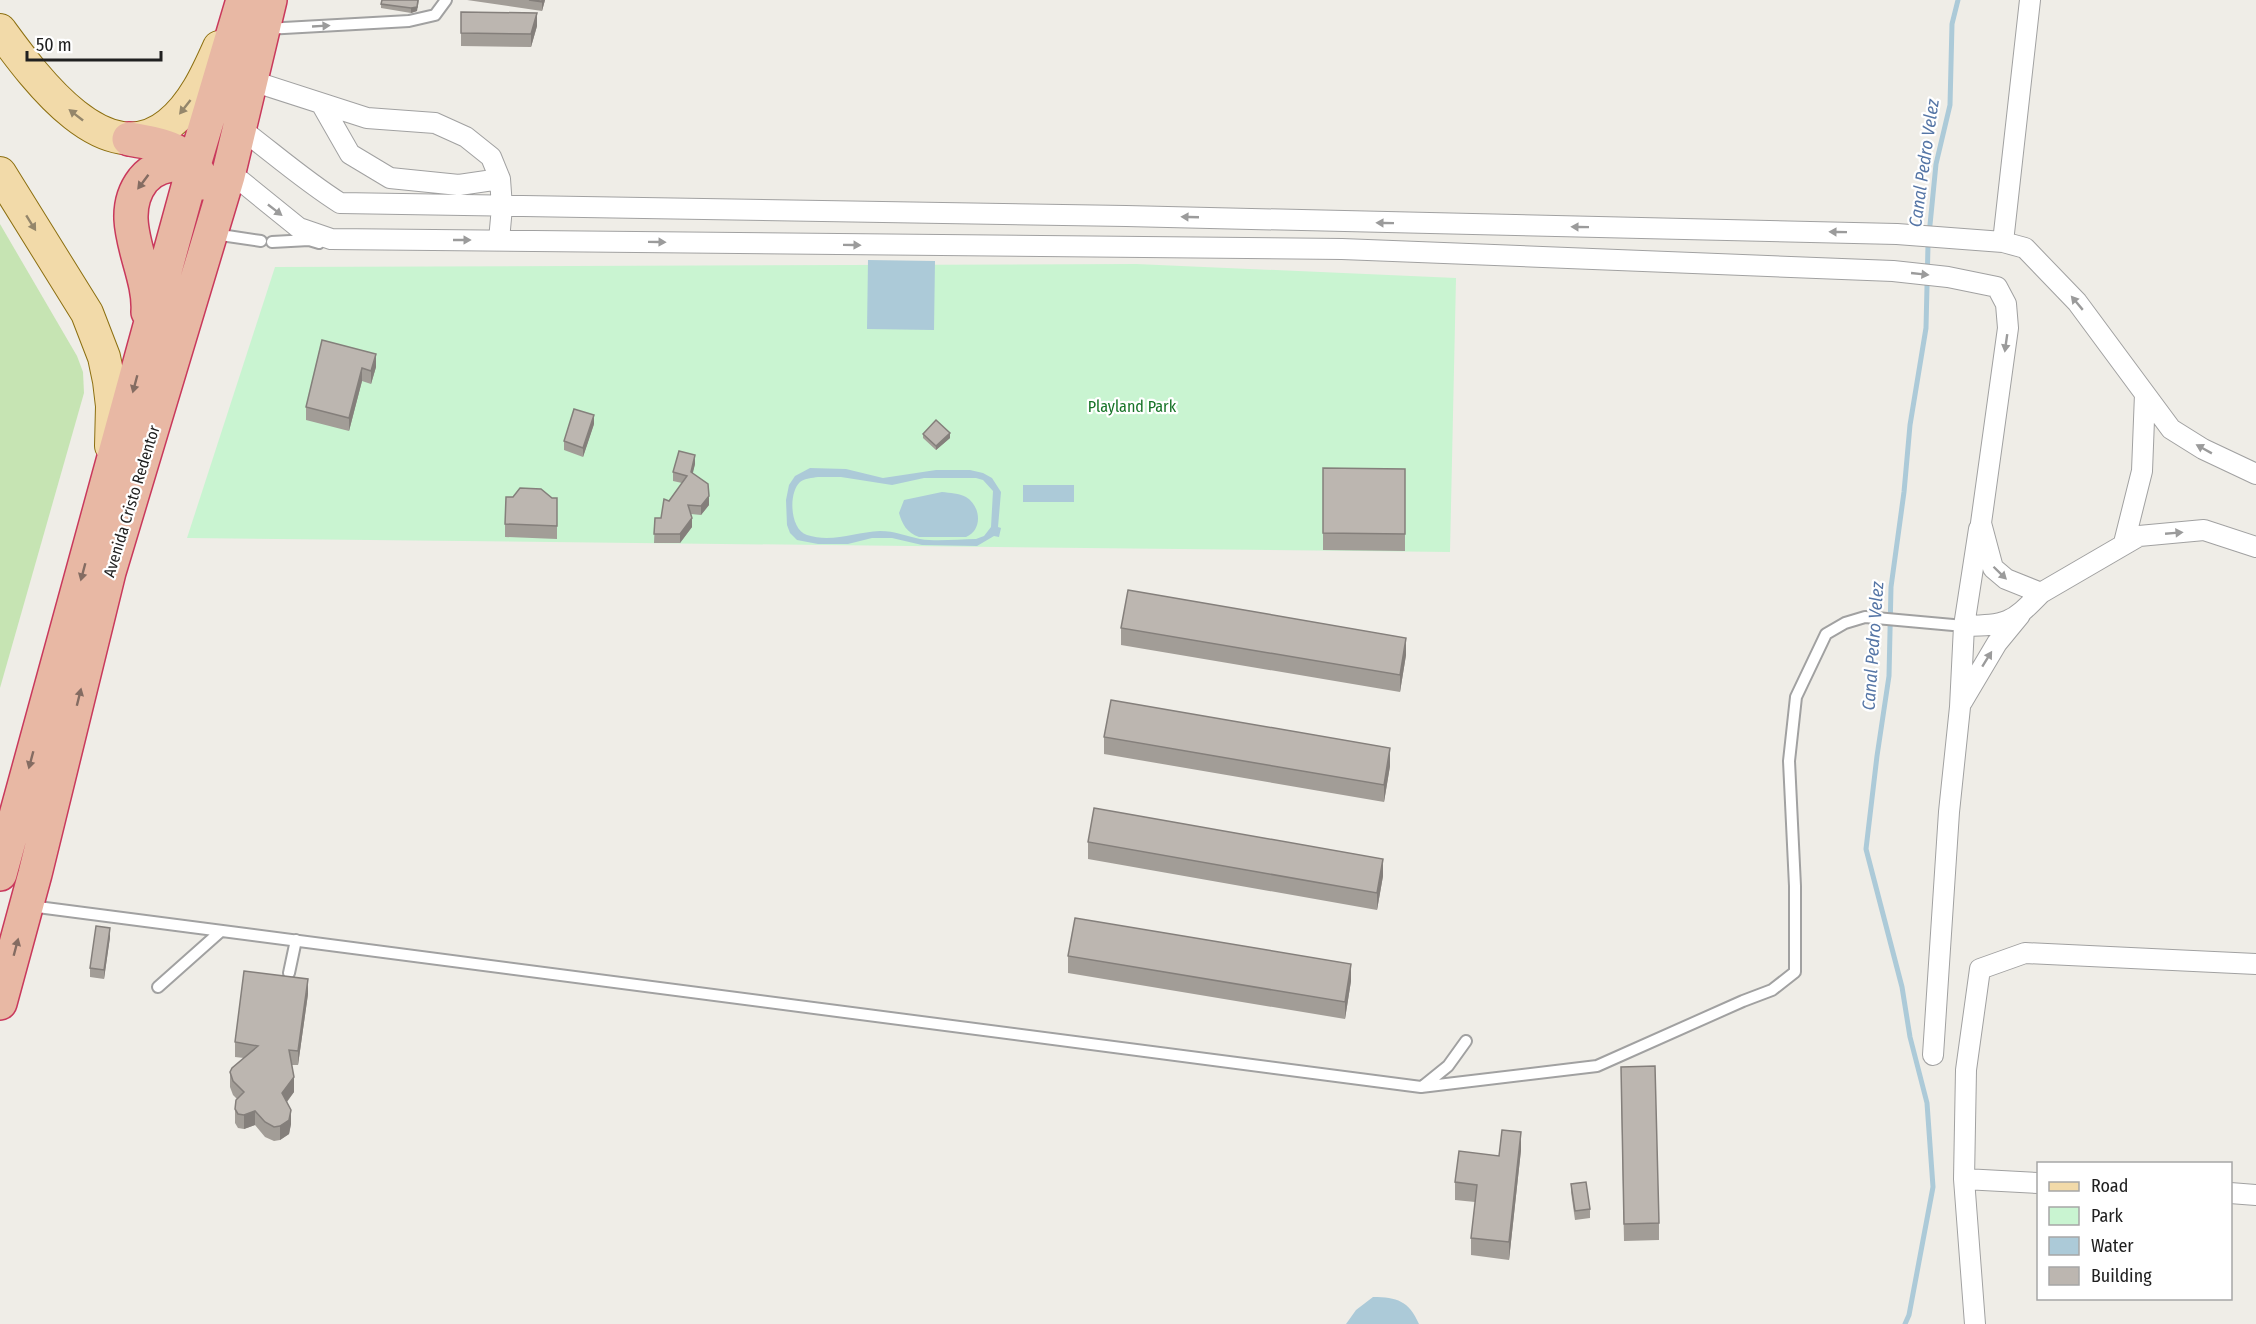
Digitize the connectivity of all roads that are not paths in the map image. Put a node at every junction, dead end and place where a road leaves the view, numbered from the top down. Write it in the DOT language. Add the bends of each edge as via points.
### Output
graph roads {
  1 [pos="242,0"];
  2 [pos="446,0"];
  3 [pos="2030,0"];
  4 [pos="266,14"];
  5 [pos="0,30"];
  6 [pos="229,52"];
  7 [pos="249,80"];
  8 [pos="322,105"];
  9 [pos="240,128"];
  10 [pos="129,139"];
  11 [pos="195,165"];
  12 [pos="0,173"];
  13 [pos="228,176"];
  14 [pos="500,179"];
  15 [pos="502,207"];
  16 [pos="1623,228"];
  17 [pos="1676,229"];
  18 [pos="211,234"];
  19 [pos="499,240"];
  20 [pos="2003,242"];
  21 [pos="329,245"];
  22 [pos="1619,260"];
  23 [pos="1670,263"];
  24 [pos="160,348"];
  25 [pos="2145,394"];
  26 [pos="111,472"];
  27 [pos="2256,474"];
  28 [pos="1981,523"];
  29 [pos="2124,543"];
  30 [pos="2256,547"];
  31 [pos="2041,593"];
  32 [pos="2020,615"];
  33 [pos="1964,626"];
  34 [pos="1960,706"];
  35 [pos="0,874"];
  36 [pos="27,905"];
  37 [pos="221,931"];
  38 [pos="296,940"];
  39 [pos="2256,964"];
  40 [pos="289,973"];
  41 [pos="158,987"];
  42 [pos="0,1004"];
  43 [pos="1466,1041"];
  44 [pos="1933,1055"];
  45 [pos="1421,1087"];
  46 [pos="1964,1179"];
  47 [pos="2037,1183"];
  48 [pos="2232,1193"];
  49 [pos="2256,1195"];
  50 [pos="1975,1324"];
  1 -- 6 [label="highway"];
  1 -- 10 [label="main road, one-way" via="203,80 180,113 152,134"];
  4 -- 2 [label="lane, one-way" via="409,21 435,15"];
  3 -- 20 [label="street"];
  4 -- 7 [label="highway, Avenida Cristo Redentor"];
  10 -- 5 [label="main road, one-way" via="91,127 64,106"];
  6 -- 11 [label="highway"];
  6 -- 13 [label="highway" via="206,170 210,176"];
  7 -- 8 [label="street"];
  7 -- 9 [label="highway, Avenida Cristo Redentor"];
  8 -- 14 [label="street" via="367,118 435,123 466,137 491,157"];
  8 -- 14 [label="street" via="350,154 390,178 459,185"];
  9 -- 13 [label="highway, Avenida Cristo Redentor"];
  9 -- 15 [label="street" via="340,203"];
  10 -- 11 [label="highway" via="173,149"];
  11 -- 24 [label="highway" via="204,205 175,316"];
  11 -- 24 [label="highway, one-way" via="178,163 154,170 142,181 131,202 131,221"];
  12 -- 26 [label="main road, one-way" via="87,313 104,357 112,406"];
  13 -- 18 [label="highway, Avenida Cristo Redentor"];
  13 -- 19 [label="street, one-way" via="241,181 299,228 331,239"];
  14 -- 15 [label="street"];
  16 -- 15 [label="street, one-way"];
  15 -- 19 [label="street"];
  16 -- 17 [label="street"];
  16 -- 22 [label="street" via="1626,243"];
  20 -- 17 [label="street, one-way" via="1897,234"];
  17 -- 23 [label="street" via="1669,233 1662,252"];
  18 -- 21 [label="lane" via="267,242 309,240"];
  18 -- 24 [label="highway, Avenida Cristo Redentor"];
  19 -- 22 [label="street, one-way" via="1342,249"];
  25 -- 20 [label="street, one-way" via="2077,302 2025,248"];
  22 -- 23 [label="street"];
  23 -- 28 [label="street, one-way" via="1893,272 1997,287 2006,304 2008,328"];
  24 -- 26 [label="highway, Avenida Cristo Redentor, one-way"];
  36 -- 24 [label="highway, Avenida Cristo Redentor, one-way"];
  27 -- 25 [label="street, one-way" via="2171,429"];
  25 -- 29 [label="street" via="2142,471"];
  26 -- 35 [label="highway, Avenida Cristo Redentor, one-way"];
  28 -- 31 [label="street, one-way" via="1993,568 2006,579"];
  28 -- 33 [label="street"];
  29 -- 30 [label="street, one-way" via="2139,536 2204,530"];
  29 -- 31 [label="street"];
  31 -- 32 [label="street"];
  32 -- 33 [label="street" via="1998,625"];
  34 -- 32 [label="street, one-way" via="1997,643"];
  33 -- 34 [label="street"];
  33 -- 45 [label="lane" via="1865,617 1826,634 1796,697 1789,761 1795,972 1772,990 1597,1066"];
  34 -- 44 [label="street"];
  36 -- 37 [label="lane"];
  42 -- 36 [label="highway, Avenida Cristo Redentor, one-way"];
  37 -- 38 [label="lane"];
  37 -- 41 [label="lane"];
  38 -- 40 [label="lane"];
  38 -- 45 [label="lane"];
  39 -- 46 [label="street" via="2025,953 1980,969 1966,1070"];
  43 -- 45 [label="lane" via="1448,1066"];
  46 -- 47 [label="street"];
  46 -- 50 [label="street"];
  48 -- 49 [label="street"];
}
